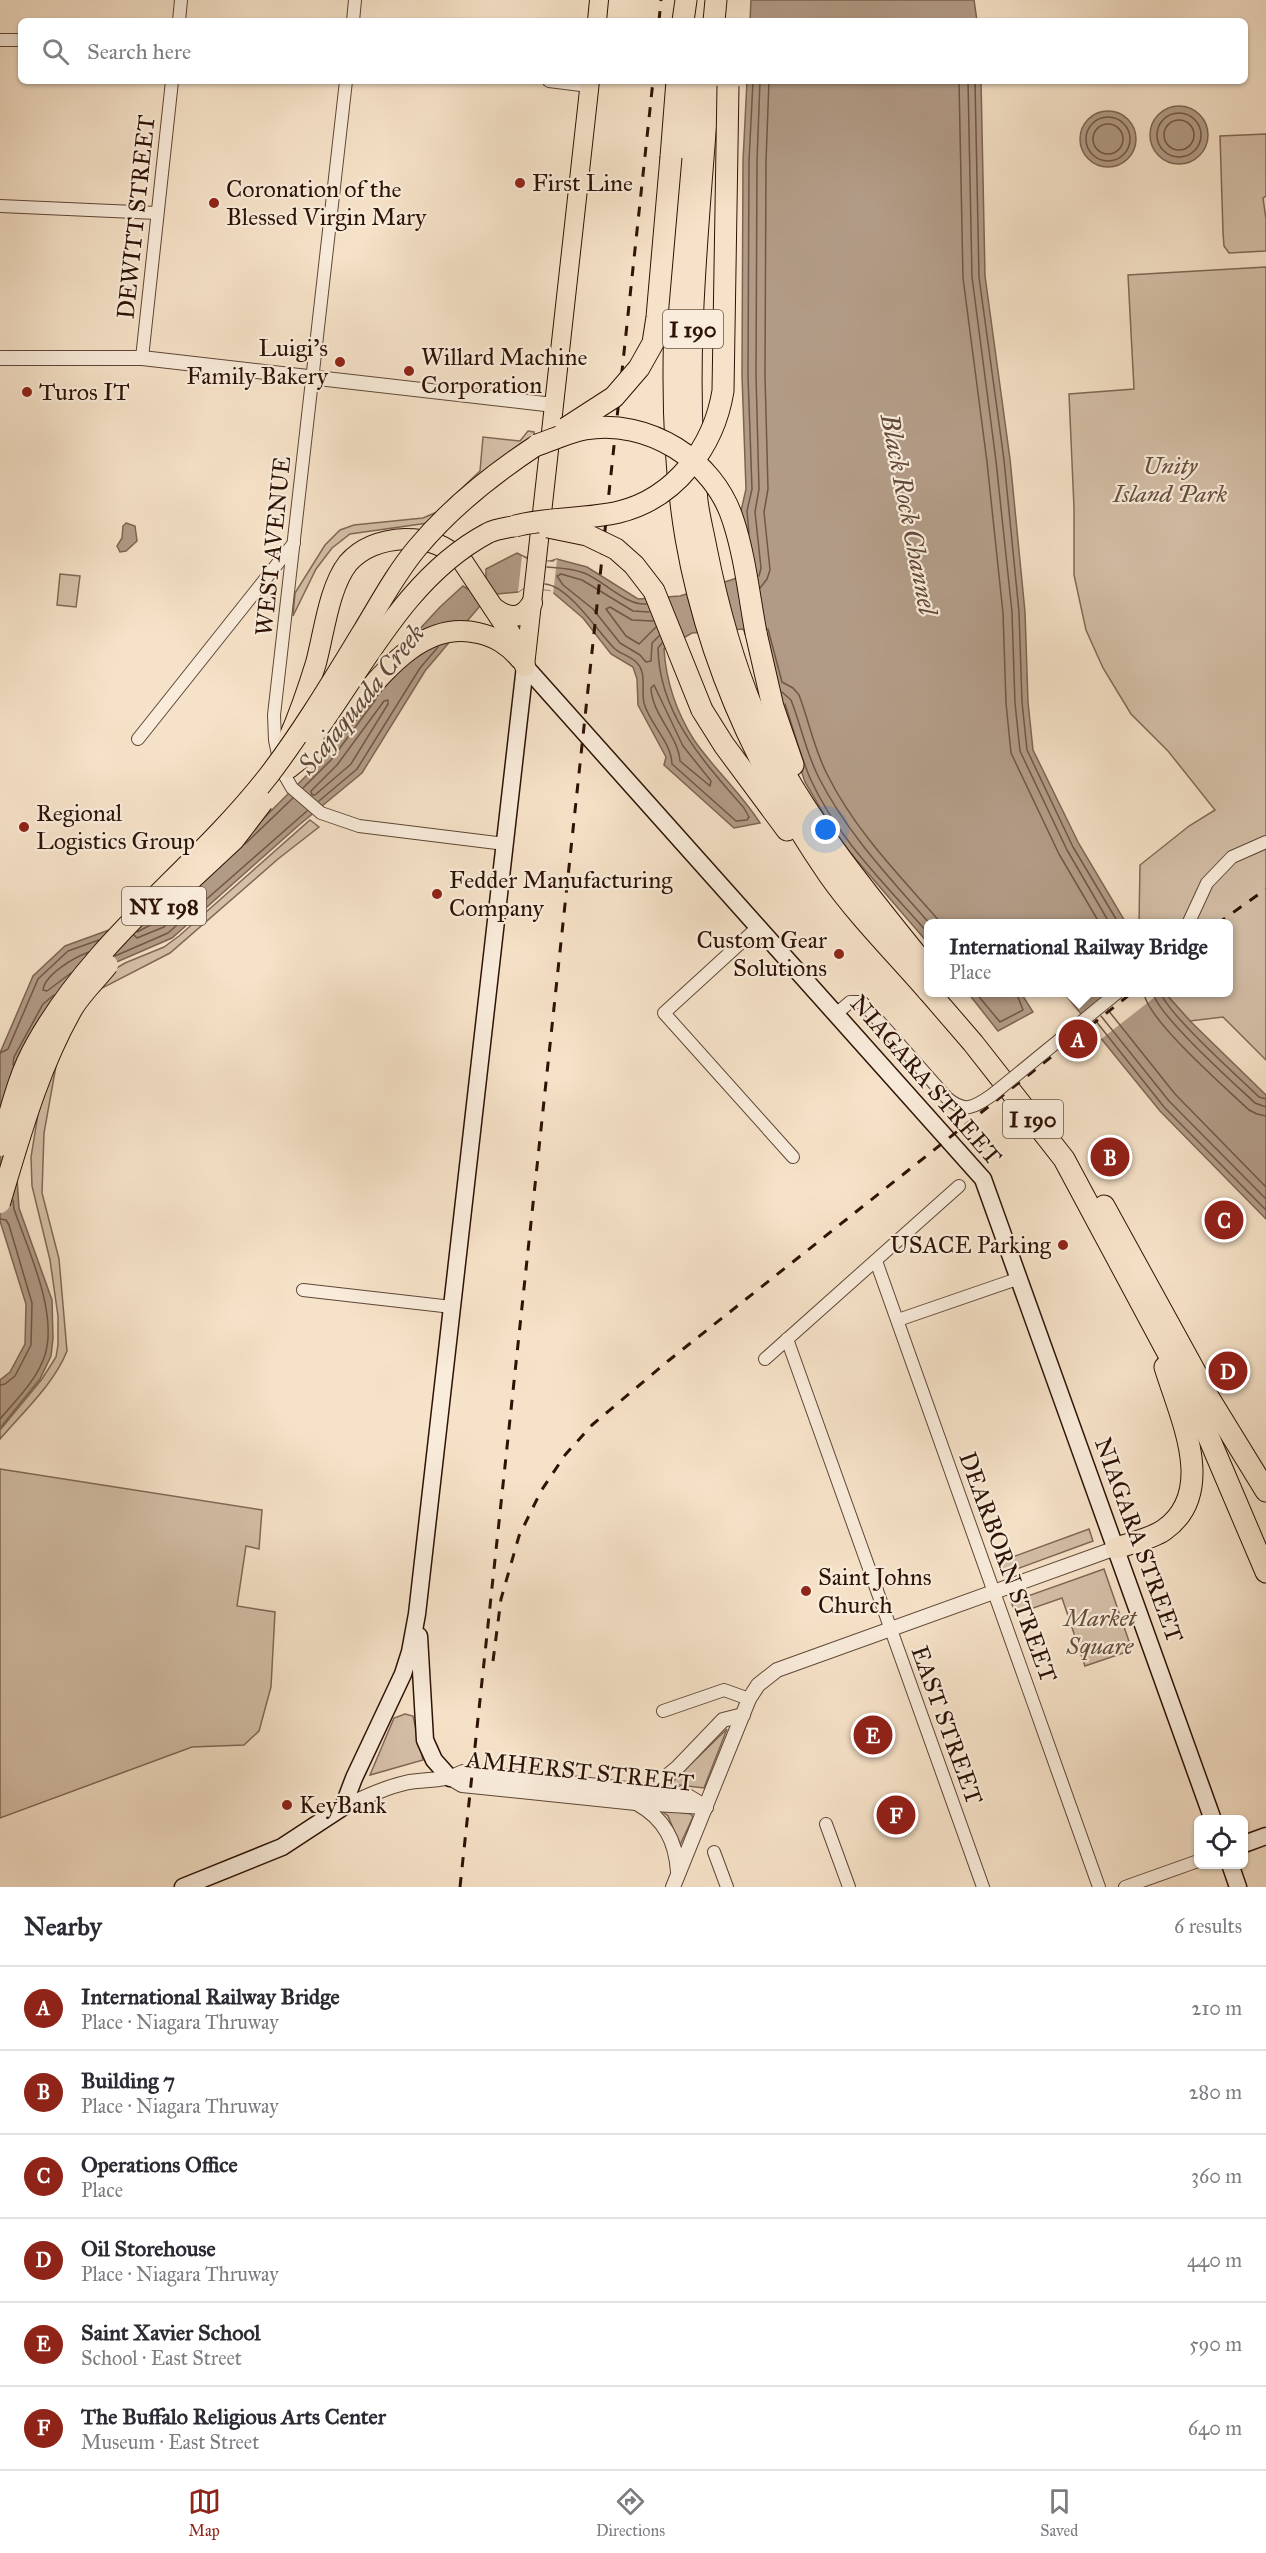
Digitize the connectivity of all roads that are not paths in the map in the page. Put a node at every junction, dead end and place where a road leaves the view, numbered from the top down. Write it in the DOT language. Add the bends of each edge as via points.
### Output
graph roads {
  1 [pos="182,0"];
  2 [pos="355,0"];
  3 [pos="599,0"];
  4 [pos="686,0"];
  5 [pos="698,0"];
  6 [pos="716,0"];
  7 [pos="728,0"];
  8 [pos="179,18"];
  9 [pos="353,18"];
  10 [pos="597,18"];
  11 [pos="683,18"];
  12 [pos="697,18"];
  13 [pos="714,18"];
  14 [pos="728,18"];
  15 [pos="0,40"];
  16 [pos="18,40"];
  17 [pos="172,84"];
  18 [pos="346,84"];
  19 [pos="589,84"];
  20 [pos="677,84"];
  21 [pos="692,84"];
  22 [pos="722,84"];
  23 [pos="722,84"];
  24 [pos="0,206"];
  25 [pos="157,213"];
  26 [pos="0,358"];
  27 [pos="142,358"];
  28 [pos="313,378"];
  29 [pos="554,405"];
  30 [pos="537,445"];
  31 [pos="514,526"];
  32 [pos="294,542"];
  33 [pos="532,596"];
  34 [pos="491,604"];
  35 [pos="723,650"];
  36 [pos="525,666"];
  37 [pos="138,739"];
  38 [pos="285,763"];
  39 [pos="829,841"];
  40 [pos="1266,842"];
  41 [pos="505,844"];
  42 [pos="830,876"];
  43 [pos="1190,919"];
  44 [pos="758,927"];
  45 [pos="924,964"];
  46 [pos="924,986"];
  47 [pos="933,997"];
  48 [pos="950,997"];
  49 [pos="1113,997"];
  50 [pos="836,1014"];
  51 [pos="0,1146"];
  52 [pos="793,1157"];
  53 [pos="959,1186"];
  54 [pos="0,1203"];
  55 [pos="876,1261"];
  56 [pos="1020,1278"];
  57 [pos="303,1290"];
  58 [pos="452,1307"];
  59 [pos="897,1320"];
  60 [pos="1151,1320"];
  61 [pos="788,1339"];
  62 [pos="765,1359"];
  63 [pos="1204,1390"];
  64 [pos="1266,1491"];
  65 [pos="1266,1537"];
  66 [pos="1116,1548"];
  67 [pos="1266,1572"];
  68 [pos="994,1593"];
  69 [pos="417,1614"];
  70 [pos="891,1630"];
  71 [pos="749,1700"];
  72 [pos="663,1711"];
  73 [pos="743,1715"];
  74 [pos="450,1778"];
  75 [pos="649,1791"];
  76 [pos="636,1803"];
  77 [pos="343,1807"];
  78 [pos="706,1807"];
  79 [pos="1211,1815"];
  80 [pos="826,1824"];
  81 [pos="1266,1836"];
  82 [pos="1248,1843"];
  83 [pos="714,1852"];
  84 [pos="1194,1862"];
  85 [pos="1232,1869"];
  86 [pos="678,1873"];
  87 [pos="183,1887"];
  88 [pos="673,1887"];
  89 [pos="727,1887"];
  90 [pos="849,1887"];
  91 [pos="983,1887"];
  92 [pos="1099,1887"];
  93 [pos="1125,1887"];
  94 [pos="1238,1887"];
  1 -- 8 [label="street"];
  2 -- 9 [label="street"];
  3 -- 10 [label="main road"];
  4 -- 11 [label="highway"];
  5 -- 12 [label="highway"];
  6 -- 13 [label="highway"];
  7 -- 14 [label="highway"];
  15 -- 16 [label="street"];
  17 -- 25 [label="street, DEWITT STREET"];
  18 -- 28 [label="street, WEST AVENUE"];
  19 -- 29 [label="main road"];
  20 -- 30 [label="highway, bridge" via="656,323 647,355 614,397"];
  21 -- 35 [label="highway, I 190" via="678,279 675,399 679,481 701,608"];
  22 -- 31 [label="highway, bridge" via="723,391 709,439 682,475 639,504 620,512"];
  23 -- 35 [label="highway, I 190" via="690,379 697,502"];
  24 -- 25 [label="street"];
  25 -- 27 [label="street, DEWITT STREET"];
  26 -- 27 [label="street"];
  27 -- 28 [label="street"];
  28 -- 29 [label="street"];
  28 -- 32 [label="street, WEST AVENUE"];
  29 -- 33 [label="main road"];
  30 -- 38 [label="highway, NY 198, bridge" via="482,483 418,548 379,605"];
  30 -- 39 [label="highway, bridge" via="584,429 626,429 671,444 706,472 720,490 733,520 773,707 789,756"];
  31 -- 38 [label="highway, NY 198, bridge" via="490,532 448,560 406,604"];
  31 -- 42 [label="highway, bridge" via="558,527 587,535 616,549 634,565 654,591 702,711 793,837"];
  32 -- 37 [label="street"];
  32 -- 41 [label="street, WEST AVENUE" via="274,715 281,770 292,788 318,811 359,826"];
  33 -- 34 [label="highway" via="527,611 515,617 504,615"];
  33 -- 36 [label="main road"];
  34 -- 36 [label="highway" via="518,645"];
  34 -- 38 [label="highway, bridge" via="463,561 438,543 410,539 378,544 357,555 336,586"];
  35 -- 39 [label="highway, I 190" via="766,739"];
  35 -- 42 [label="highway, I 190" via="734,703 766,772"];
  36 -- 38 [label="highway" via="501,642 469,631 434,634 412,647 325,739"];
  36 -- 41 [label="main road"];
  36 -- 44 [label="main road, NIAGARA STREET"];
  38 -- 51 [label="highway, NY 198, bridge" via="111,941 68,992 35,1046"];
  38 -- 54 [label="highway, NY 198, bridge" via="234,840 133,936 74,1006 47,1060"];
  39 -- 45 [label="highway, I 190"];
  40 -- 43 [label="street" via="1232,858 1207,883"];
  41 -- 58 [label="main road"];
  42 -- 46 [label="highway, I 190"];
  44 -- 50 [label="main road, NIAGARA STREET"];
  44 -- 52 [label="street" via="664,1013"];
  47 -- 60 [label="highway, I 190" via="1064,1159"];
  48 -- 63 [label="highway, I 190" via="1050,1119 1120,1231"];
  49 -- 50 [label="street, bridge" via="992,1095 967,1109 946,1098 862,1002 850,1002"];
  50 -- 56 [label="main road, NIAGARA STREET" via="983,1179"];
  53 -- 55 [label="street"];
  55 -- 59 [label="street, DEARBORN STREET"];
  55 -- 61 [label="street"];
  56 -- 59 [label="street"];
  56 -- 66 [label="main road, NIAGARA STREET"];
  57 -- 58 [label="street"];
  58 -- 69 [label="main road"];
  59 -- 68 [label="street, DEARBORN STREET"];
  60 -- 66 [label="highway" via="1185,1432 1193,1481 1186,1506 1177,1518 1162,1531"];
  60 -- 67 [label="highway, I 190" via="1192,1398"];
  61 -- 62 [label="street"];
  61 -- 70 [label="street, EAST STREET"];
  63 -- 64 [label="highway"];
  63 -- 65 [label="highway, I 190"];
  66 -- 68 [label="street, AMHERST STREET"];
  66 -- 79 [label="main road, NIAGARA STREET"];
  68 -- 70 [label="street, AMHERST STREET"];
  68 -- 92 [label="street, DEARBORN STREET"];
  69 -- 74 [label="main road" via="425,1740 434,1760"];
  69 -- 77 [label="main road" via="403,1674"];
  70 -- 71 [label="street, AMHERST STREET" via="777,1670 758,1685"];
  70 -- 91 [label="street, EAST STREET"];
  71 -- 72 [label="street" via="724,1690"];
  71 -- 73 [label="street, AMHERST STREET"];
  73 -- 75 [label="street" via="723,1720"];
  73 -- 78 [label="street, AMHERST STREET"];
  74 -- 75 [label="street, AMHERST STREET" via="463,1772"];
  74 -- 76 [label="street, AMHERST STREET" via="462,1785"];
  74 -- 77 [label="street, AMHERST STREET" via="409,1782"];
  75 -- 78 [label="street, AMHERST STREET" via="686,1795"];
  76 -- 78 [label="street, AMHERST STREET"];
  76 -- 86 [label="street" via="668,1832 675,1847"];
  77 -- 87 [label="main road" via="282,1847"];
  78 -- 86 [label="street"];
  80 -- 90 [label="street"];
  81 -- 82 [label="main road"];
  83 -- 89 [label="street"];
  84 -- 93 [label="street"];
  85 -- 94 [label="main road"];
  86 -- 88 [label="street"];
}
